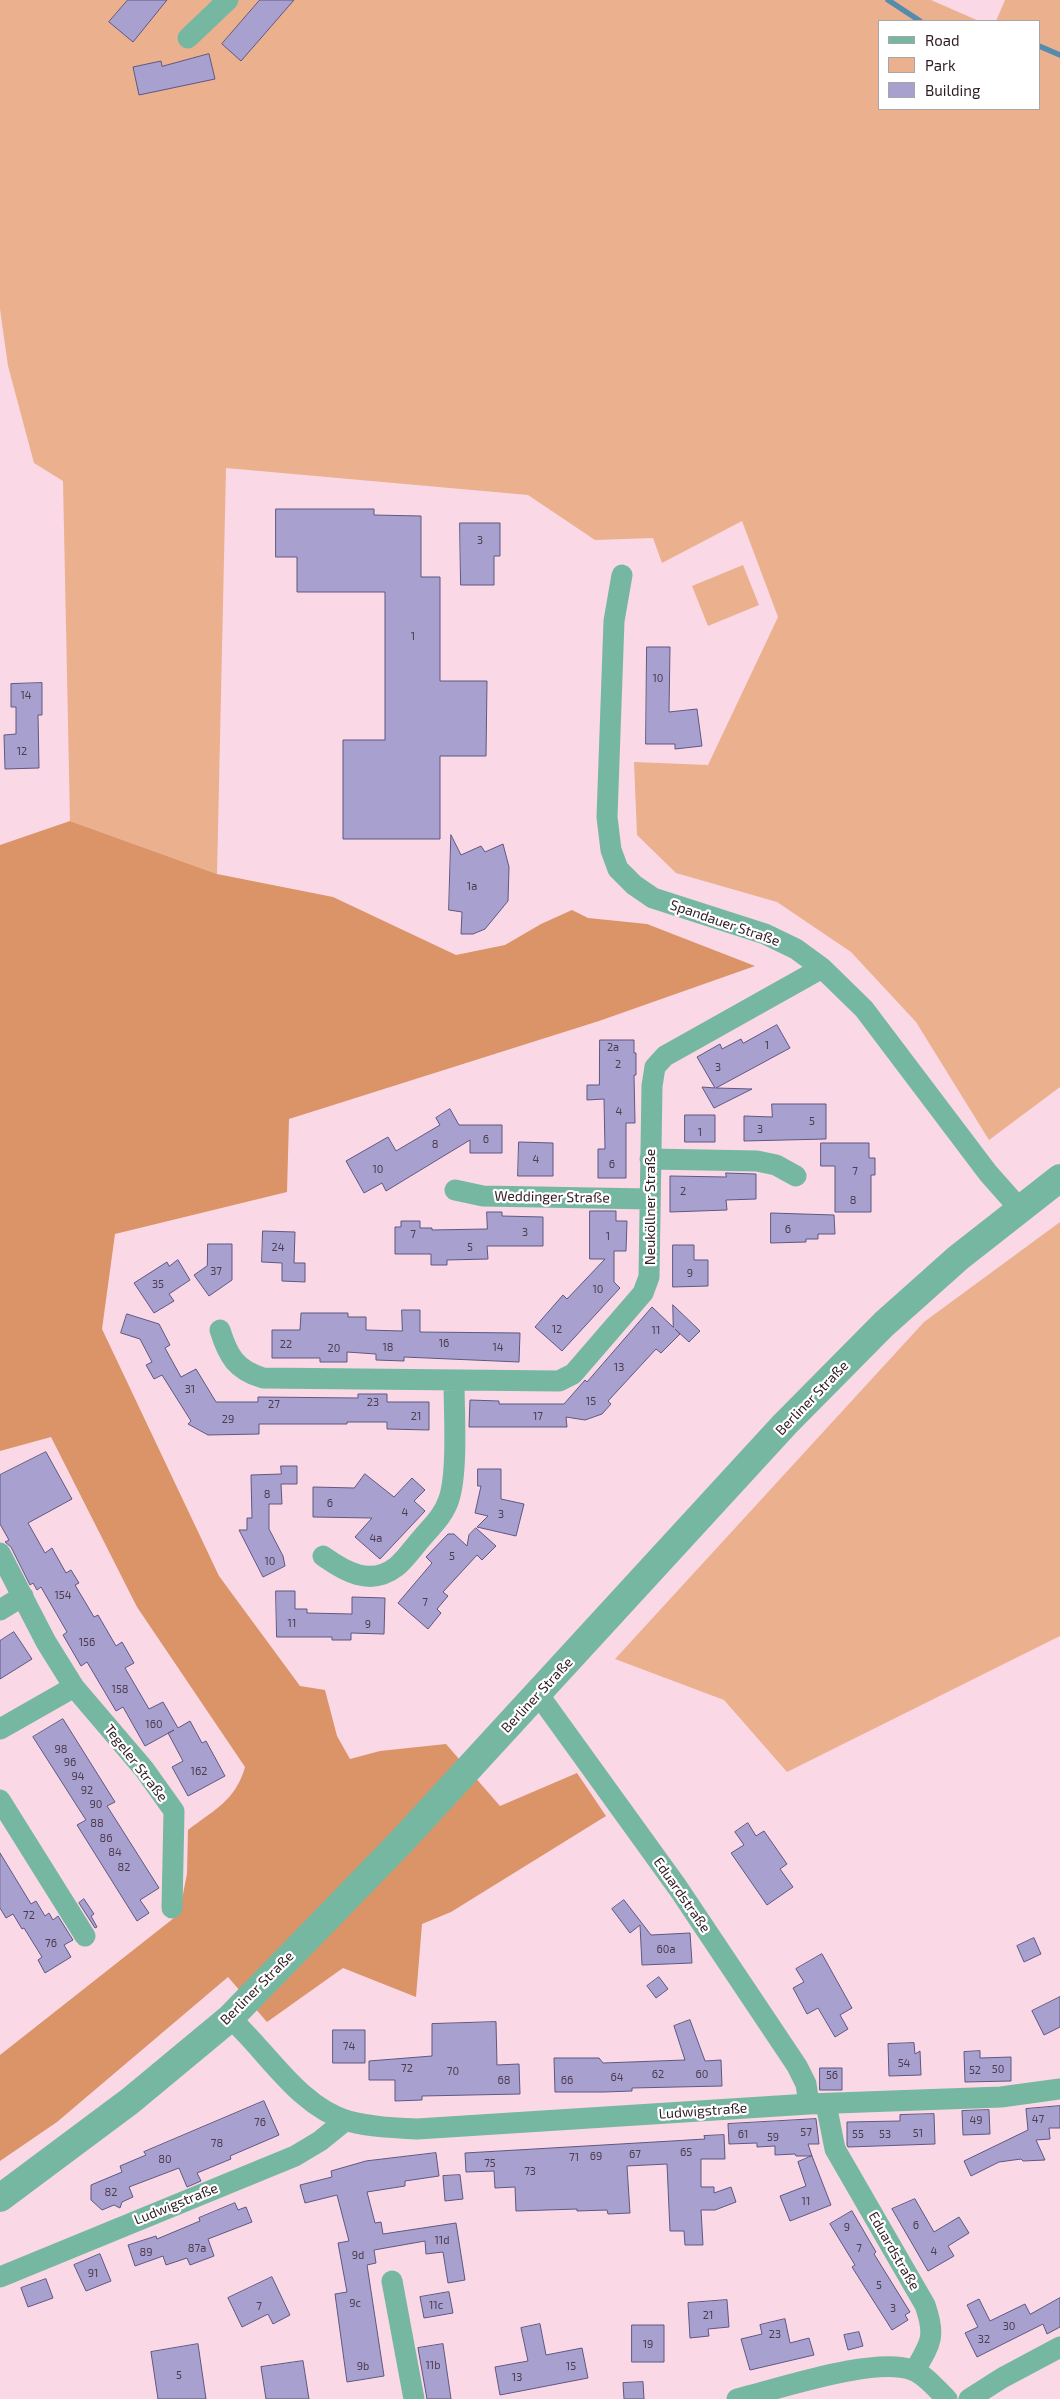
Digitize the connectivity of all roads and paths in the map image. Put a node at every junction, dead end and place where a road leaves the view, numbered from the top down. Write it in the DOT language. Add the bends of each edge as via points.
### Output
graph roads {
  1 [pos="228,0"];
  2 [pos="188,38"];
  3 [pos="622,575"];
  4 [pos="822,968"];
  5 [pos="650,1159"];
  6 [pos="796,1176"];
  7 [pos="1060,1178"];
  8 [pos="455,1190"];
  9 [pos="650,1199"];
  10 [pos="1019,1208"];
  11 [pos="220,1330"];
  12 [pos="454,1381"];
  13 [pos="0,1553"];
  14 [pos="323,1556"];
  15 [pos="23,1596"];
  16 [pos="0,1610"];
  17 [pos="74,1687"];
  18 [pos="538,1694"];
  19 [pos="0,1729"];
  20 [pos="2,1808"];
  21 [pos="172,1908"];
  22 [pos="85,1936"];
  23 [pos="230,2018"];
  24 [pos="1060,2088"];
  25 [pos="818,2104"];
  26 [pos="346,2120"];
  27 [pos="0,2198"];
  28 [pos="0,2277"];
  29 [pos="392,2281"];
  30 [pos="1060,2347"];
  31 [pos="915,2370"];
  32 [pos="414,2399"];
  33 [pos="737,2399"];
  34 [pos="947,2399"];
  35 [pos="969,2399"];
  1 -- 2 [label="street"];
  3 -- 4 [label="street, Spandauer Straße" via="614,621 607,818 611,850 618,869 653,898 765,934 796,949"];
  4 -- 5 [label="street, Neuköllner Straße" via="665,1056 655,1067"];
  4 -- 10 [label="street, Spandauer Straße" via="864,1009 988,1173"];
  5 -- 6 [label="street" via="757,1160 776,1165"];
  5 -- 9 [label="street, Neuköllner Straße"];
  7 -- 10 [label="street, Berliner Straße"];
  8 -- 9 [label="street, Weddinger Straße" via="483,1196"];
  9 -- 12 [label="street, Neuköllner Straße" via="649,1277 643,1293 573,1374 559,1381"];
  10 -- 18 [label="street, Berliner Straße" via="884,1324 844,1364"];
  11 -- 12 [label="street, Neuköllner Straße" via="232,1360 247,1374 263,1378"];
  12 -- 14 [label="street" via="453,1478 443,1514 395,1568 376,1575 358,1577"];
  13 -- 15 [label="street, Tegeler Straße"];
  15 -- 16 [label="street"];
  15 -- 17 [label="street, Tegeler Straße"];
  17 -- 19 [label="street"];
  17 -- 21 [label="street, Tegeler Straße" via="144,1769 174,1811"];
  18 -- 23 [label="street, Berliner Straße" via="402,1842"];
  18 -- 25 [label="street, Eduardstraße" via="678,1888 798,2066"];
  20 -- 22 [label="street"];
  23 -- 26 [label="street, Ludwigstraße" via="315,2104"];
  23 -- 27 [label="street, Berliner Straße" via="130,2101"];
  24 -- 25 [label="street, Ludwigstraße" via="1001,2097"];
  25 -- 26 [label="street, Ludwigstraße" via="417,2129 374,2127"];
  25 -- 31 [label="street, Eduardstraße" via="835,2148 925,2305 930,2319 930,2345"];
  26 -- 28 [label="street, Ludwigstraße" via="295,2156"];
  29 -- 32 [label="street"];
  30 -- 35 [label="street"];
  31 -- 33 [label="street" via="882,2365"];
  31 -- 34 [label="street"];
}
